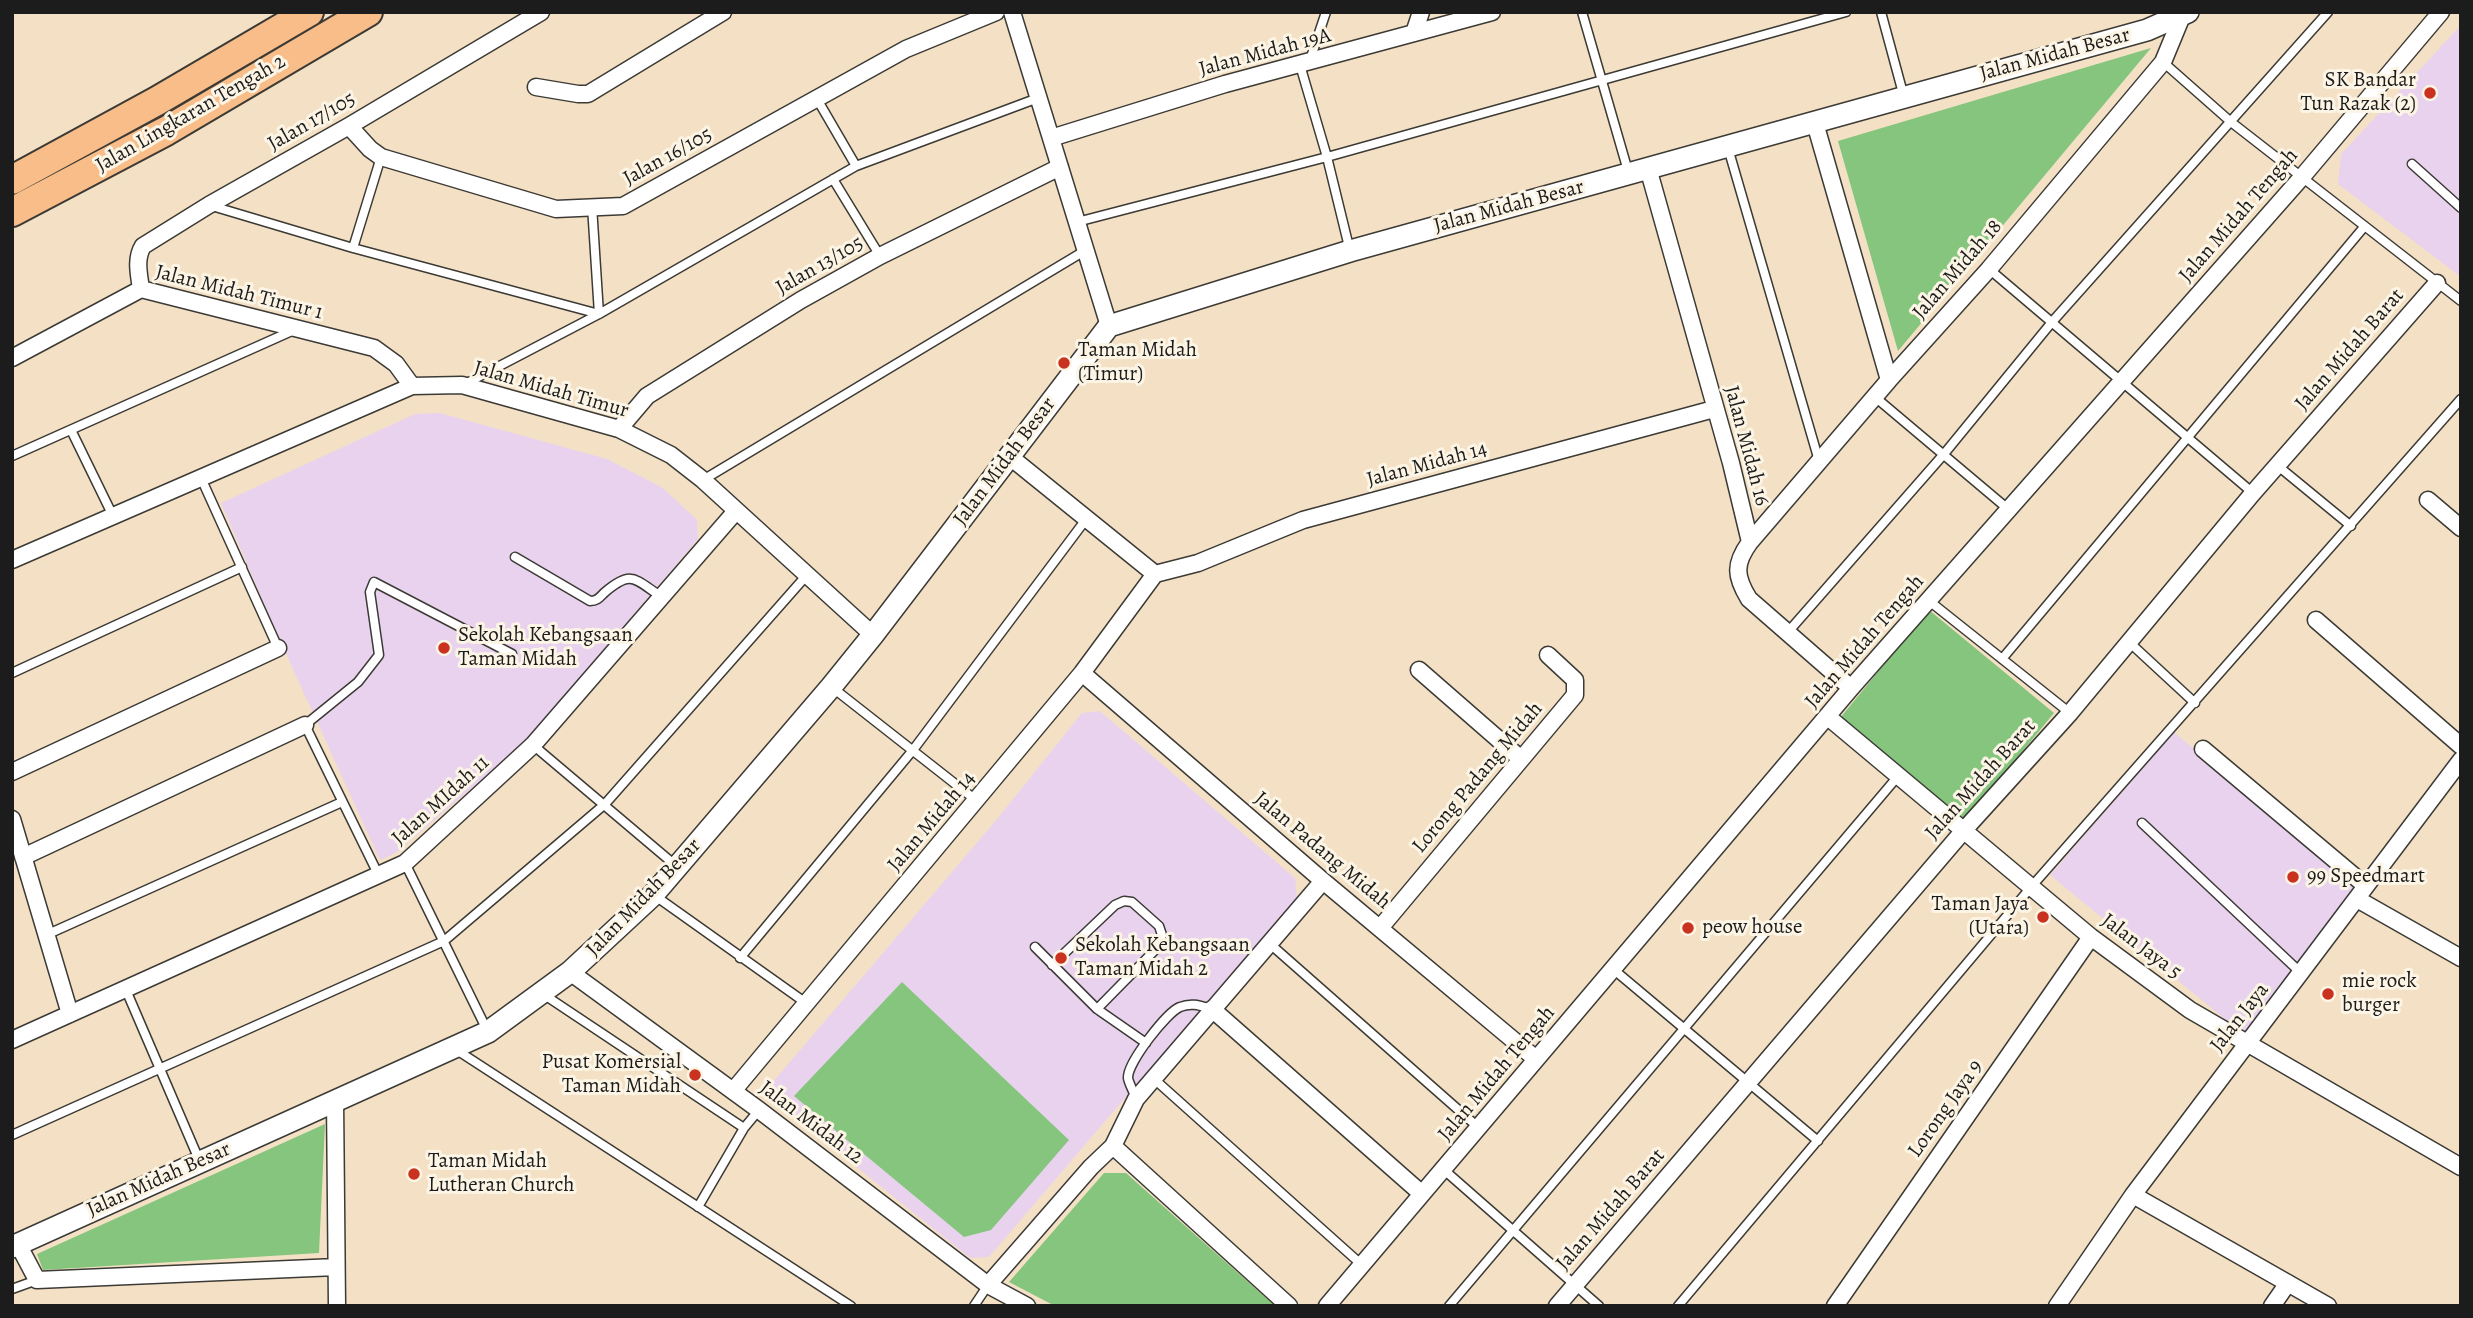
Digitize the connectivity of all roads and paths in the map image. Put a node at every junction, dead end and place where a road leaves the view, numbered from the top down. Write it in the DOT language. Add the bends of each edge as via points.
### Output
graph roads {
  1 [pos="309,12"];
  2 [pos="368,12"];
  3 [pos="541,12"];
  4 [pos="723,12"];
  5 [pos="996,12"];
  6 [pos="1012,12"];
  7 [pos="1326,12"];
  8 [pos="1421,12"];
  9 [pos="1492,12"];
  10 [pos="1582,12"];
  11 [pos="1846,12"];
  12 [pos="1881,12"];
  13 [pos="2328,12"];
  14 [pos="2441,12"];
  15 [pos="2185,14"];
  16 [pos="1414,33"];
  17 [pos="2163,62"];
  18 [pos="1305,64"];
  19 [pos="1602,81"];
  20 [pos="536,87"];
  21 [pos="1038,98"];
  22 [pos="1904,98"];
  23 [pos="817,99"];
  24 [pos="2231,122"];
  25 [pos="1815,123"];
  26 [pos="349,126"];
  27 [pos="1051,138"];
  28 [pos="1727,145"];
  29 [pos="381,157"];
  30 [pos="1327,157"];
  31 [pos="2412,164"];
  32 [pos="856,166"];
  33 [pos="1060,167"];
  34 [pos="1638,171"];
  35 [pos="2302,177"];
  36 [pos="833,179"];
  37 [pos="12,180"];
  38 [pos="209,205"];
  39 [pos="592,206"];
  40 [pos="2461,208"];
  41 [pos="12,212"];
  42 [pos="1077,222"];
  43 [pos="2364,227"];
  44 [pos="353,248"];
  45 [pos="1086,250"];
  46 [pos="1350,251"];
  47 [pos="880,256"];
  48 [pos="1989,269"];
  49 [pos="2437,283"];
  50 [pos="141,289"];
  51 [pos="2461,301"];
  52 [pos="599,314"];
  53 [pos="2052,322"];
  54 [pos="1110,326"];
  55 [pos="295,330"];
  56 [pos="12,358"];
  57 [pos="1889,380"];
  58 [pos="2122,381"];
  59 [pos="462,385"];
  60 [pos="412,386"];
  61 [pos="1875,397"];
  62 [pos="2461,399"];
  63 [pos="1714,409"];
  64 [pos="619,429"];
  65 [pos="71,430"];
  66 [pos="2189,438"];
  67 [pos="1944,454"];
  68 [pos="12,456"];
  69 [pos="1009,456"];
  70 [pos="1819,461"];
  71 [pos="2277,466"];
  72 [pos="201,478"];
  73 [pos="703,480"];
  74 [pos="2253,493"];
  75 [pos="2428,500"];
  76 [pos="2008,509"];
  77 [pos="736,511"];
  78 [pos="113,516"];
  79 [pos="1087,518"];
  80 [pos="2351,526"];
  81 [pos="2461,528"];
  82 [pos="1750,542"];
  83 [pos="515,557"];
  84 [pos="12,560"];
  85 [pos="242,567"];
  86 [pos="1156,574"];
  87 [pos="806,576"];
  88 [pos="662,597"];
  89 [pos="1928,600"];
  90 [pos="2316,620"];
  91 [pos="1788,632"];
  92 [pos="873,635"];
  93 [pos="2129,642"];
  94 [pos="278,648"];
  95 [pos="512,654"];
  96 [pos="1548,655"];
  97 [pos="2002,659"];
  98 [pos="1419,670"];
  99 [pos="12,673"];
  100 [pos="1082,673"];
  101 [pos="831,687"];
  102 [pos="1851,688"];
  103 [pos="2195,703"];
  104 [pos="2070,713"];
  105 [pos="1828,717"];
  106 [pos="305,724"];
  107 [pos="533,745"];
  108 [pos="2461,746"];
  109 [pos="2203,749"];
  110 [pos="913,750"];
  111 [pos="1521,759"];
  112 [pos="2461,760"];
  113 [pos="12,772"];
  114 [pos="1899,775"];
  115 [pos="977,801"];
  116 [pos="342,802"];
  117 [pos="605,804"];
  118 [pos="12,819"];
  119 [pos="2142,823"];
  120 [pos="1965,829"];
  121 [pos="23,858"];
  122 [pos="405,863"];
  123 [pos="678,867"];
  124 [pos="379,876"];
  125 [pos="1323,881"];
  126 [pos="2032,886"];
  127 [pos="2361,892"];
  128 [pos="653,895"];
  129 [pos="1380,928"];
  130 [pos="46,934"];
  131 [pos="2091,937"];
  132 [pos="444,941"];
  133 [pos="1269,943"];
  134 [pos="1035,947"];
  135 [pos="740,958"];
  136 [pos="2461,958"];
  137 [pos="1052,965"];
  138 [pos="1613,969"];
  139 [pos="570,972"];
  140 [pos="2301,973"];
  141 [pos="126,990"];
  142 [pos="543,994"];
  143 [pos="806,1003"];
  144 [pos="1097,1009"];
  145 [pos="1212,1009"];
  146 [pos="70,1014"];
  147 [pos="1684,1030"];
  148 [pos="488,1032"];
  149 [pos="12,1040"];
  150 [pos="1146,1043"];
  151 [pos="2245,1044"];
  152 [pos="452,1047"];
  153 [pos="1536,1059"];
  154 [pos="159,1068"];
  155 [pos="1153,1078"];
  156 [pos="1749,1082"];
  157 [pos="733,1091"];
  158 [pos="1136,1099"];
  159 [pos="335,1100"];
  160 [pos="759,1110"];
  161 [pos="744,1128"];
  162 [pos="1479,1128"];
  163 [pos="12,1135"];
  164 [pos="1818,1141"];
  165 [pos="1113,1146"];
  166 [pos="200,1162"];
  167 [pos="2461,1167"];
  168 [pos="1443,1169"];
  169 [pos="1422,1194"];
  170 [pos="2133,1195"];
  171 [pos="698,1207"];
  172 [pos="1514,1232"];
  173 [pos="15,1245"];
  174 [pos="1362,1265"];
  175 [pos="337,1266"];
  176 [pos="37,1280"];
  177 [pos="2288,1283"];
  178 [pos="988,1285"];
  179 [pos="1575,1285"];
  180 [pos="12,1289"];
  181 [pos="337,1306"];
  182 [pos="851,1306"];
  183 [pos="974,1306"];
  184 [pos="1027,1306"];
  185 [pos="1289,1306"];
  186 [pos="1327,1306"];
  187 [pos="1449,1306"];
  188 [pos="1557,1306"];
  189 [pos="1599,1306"];
  190 [pos="1678,1306"];
  191 [pos="1835,1306"];
  192 [pos="2057,1306"];
  193 [pos="2272,1306"];
  194 [pos="2328,1306"];
  1 -- 37 [label="highway, Jalan Lingkaran Tengah 2"];
  2 -- 41 [label="highway, Jalan Lingkaran Tengah 2" via="155,137"];
  3 -- 26 [label="street, Jalan 17/105"];
  4 -- 20 [label="street" via="588,94"];
  5 -- 23 [label="street, Jalan 16/105" via="906,49"];
  6 -- 21 [label="street"];
  7 -- 18 [label="lane"];
  8 -- 16 [label="street"];
  9 -- 16 [label="street, Jalan Midah 19A"];
  10 -- 19 [label="lane"];
  11 -- 19 [label="lane"];
  12 -- 22 [label="lane"];
  13 -- 24 [label="lane"];
  14 -- 35 [label="street, Jalan Midah Tengah"];
  15 -- 17 [label="street, Jalan Midah 18"];
  15 -- 22 [label="street, Jalan Midah Besar" via="2147,30"];
  16 -- 18 [label="street, Jalan Midah 19A"];
  17 -- 24 [label="lane"];
  17 -- 48 [label="street, Jalan Midah 18"];
  18 -- 27 [label="street, Jalan Midah 19A"];
  18 -- 30 [label="lane"];
  19 -- 30 [label="lane"];
  19 -- 34 [label="lane"];
  21 -- 27 [label="street"];
  21 -- 32 [label="lane"];
  22 -- 25 [label="street, Jalan Midah Besar"];
  23 -- 32 [label="lane"];
  23 -- 39 [label="street, Jalan 16/105" via="623,206"];
  24 -- 35 [label="lane"];
  24 -- 53 [label="lane"];
  25 -- 28 [label="street, Jalan Midah Besar"];
  25 -- 57 [label="street"];
  26 -- 29 [label="street, Jalan 16/105"];
  26 -- 38 [label="street, Jalan 17/105"];
  27 -- 33 [label="street"];
  28 -- 34 [label="street, Jalan Midah Besar"];
  28 -- 70 [label="lane"];
  29 -- 39 [label="street, Jalan 16/105" via="556,209"];
  29 -- 44 [label="lane"];
  30 -- 42 [label="lane"];
  30 -- 46 [label="lane"];
  31 -- 40 [label="lane"];
  32 -- 36 [label="lane"];
  33 -- 42 [label="street"];
  33 -- 47 [label="street, Jalan 13/105"];
  34 -- 46 [label="street, Jalan Midah Besar"];
  34 -- 63 [label="street, Jalan Midah 16"];
  35 -- 43 [label="lane"];
  35 -- 58 [label="street, Jalan Midah Tengah"];
  36 -- 47 [label="lane"];
  36 -- 52 [label="lane"];
  38 -- 44 [label="lane"];
  38 -- 50 [label="street, Jalan 17/105" via="143,246 138,262"];
  39 -- 52 [label="lane"];
  42 -- 45 [label="street"];
  43 -- 49 [label="lane"];
  43 -- 66 [label="lane"];
  44 -- 52 [label="lane"];
  45 -- 54 [label="street"];
  45 -- 73 [label="lane"];
  46 -- 54 [label="street, Jalan Midah Besar"];
  47 -- 64 [label="street, Jalan 13/105" via="647,397"];
  48 -- 53 [label="lane"];
  48 -- 57 [label="street, Jalan Midah 18"];
  49 -- 51 [label="lane"];
  49 -- 71 [label="street, Jalan Midah Barat"];
  50 -- 55 [label="street, Jalan Midah Timur 1"];
  50 -- 56 [label="street, Jalan Midah Timur 1"];
  52 -- 59 [label="lane"];
  53 -- 58 [label="lane"];
  53 -- 67 [label="lane"];
  54 -- 69 [label="street, Jalan Midah Besar"];
  55 -- 60 [label="street, Jalan Midah Timur 1" via="374,348 396,363"];
  55 -- 65 [label="lane"];
  57 -- 61 [label="street, Jalan Midah 18"];
  58 -- 66 [label="lane"];
  58 -- 76 [label="street, Jalan Midah Tengah"];
  59 -- 60 [label="street, Jalan Midah Timur"];
  59 -- 64 [label="street, Jalan Midah Timur"];
  60 -- 72 [label="street, Jalan Midah Timur"];
  61 -- 67 [label="lane"];
  61 -- 70 [label="street, Jalan Midah 18"];
  62 -- 80 [label="lane"];
  63 -- 82 [label="street, Jalan Midah 16"];
  63 -- 86 [label="street, Jalan Midah 14" via="1303,520 1198,563"];
  64 -- 73 [label="street, Jalan Midah Timur" via="671,455"];
  65 -- 68 [label="lane"];
  65 -- 78 [label="lane"];
  66 -- 74 [label="lane"];
  66 -- 97 [label="lane"];
  67 -- 76 [label="lane"];
  67 -- 91 [label="lane"];
  69 -- 79 [label="street"];
  69 -- 92 [label="street, Jalan Midah Besar"];
  70 -- 82 [label="street, Jalan Midah 18"];
  71 -- 74 [label="street, Jalan Midah Barat"];
  71 -- 80 [label="lane"];
  72 -- 78 [label="street, Jalan Midah Timur"];
  72 -- 85 [label="lane"];
  73 -- 77 [label="street, Jalan Midah Timur"];
  74 -- 93 [label="street, Jalan Midah Barat"];
  75 -- 81 [label="street"];
  76 -- 89 [label="street, Jalan Midah Tengah"];
  77 -- 87 [label="street, Jalan Midah Timur"];
  77 -- 88 [label="street, Jalan MIdah 11"];
  78 -- 84 [label="street, Jalan Midah Timur"];
  79 -- 86 [label="street"];
  79 -- 110 [label="lane"];
  80 -- 103 [label="lane"];
  82 -- 91 [label="street" via="1739,557 1738,582 1749,599"];
  83 -- 88 [label="lane" via="590,601 626,577"];
  85 -- 94 [label="lane"];
  85 -- 99 [label="lane"];
  86 -- 100 [label="street, Jalan Midah 14"];
  87 -- 92 [label="street, Jalan Midah Timur"];
  87 -- 117 [label="lane"];
  88 -- 107 [label="street, Jalan MIdah 11"];
  89 -- 97 [label="lane"];
  89 -- 102 [label="street, Jalan Midah Tengah"];
  90 -- 108 [label="street"];
  91 -- 102 [label="street"];
  92 -- 101 [label="street, Jalan Midah Besar"];
  93 -- 103 [label="lane"];
  93 -- 104 [label="street, Jalan Midah Barat"];
  94 -- 113 [label="street"];
  95 -- 106 [label="lane" via="374,582 370,592 379,655 358,682"];
  96 -- 111 [label="street, Lorong Padang Midah" via="1575,680 1575,695"];
  97 -- 104 [label="lane"];
  98 -- 111 [label="street"];
  100 -- 115 [label="street, Jalan Midah 14"];
  100 -- 125 [label="street, Jalan Padang Midah"];
  101 -- 110 [label="lane"];
  101 -- 123 [label="street, Jalan Midah Besar"];
  102 -- 105 [label="street, Jalan Midah Tengah"];
  103 -- 126 [label="lane"];
  104 -- 120 [label="street, Jalan Midah Barat"];
  105 -- 114 [label="street, Jalan Jaya 5"];
  105 -- 138 [label="street, Jalan Midah Tengah"];
  106 -- 116 [label="lane"];
  106 -- 121 [label="street"];
  107 -- 117 [label="lane"];
  107 -- 122 [label="street, Jalan MIdah 11"];
  109 -- 127 [label="street"];
  110 -- 115 [label="lane"];
  110 -- 135 [label="lane"];
  111 -- 129 [label="street, Lorong Padang Midah"];
  112 -- 127 [label="street, Jalan Jaya"];
  114 -- 120 [label="street, Jalan Jaya 5"];
  114 -- 147 [label="lane"];
  115 -- 143 [label="street, Jalan Midah 14"];
  116 -- 124 [label="lane"];
  116 -- 130 [label="lane"];
  117 -- 123 [label="lane"];
  117 -- 132 [label="lane"];
  118 -- 121 [label="street"];
  119 -- 140 [label="lane"];
  120 -- 126 [label="street, Jalan Jaya 5"];
  120 -- 156 [label="street, Jalan Midah Barat"];
  121 -- 130 [label="street"];
  122 -- 124 [label="street, Jalan MIdah 11"];
  122 -- 132 [label="lane"];
  123 -- 128 [label="street, Jalan Midah Besar"];
  124 -- 141 [label="street, Jalan MIdah 11"];
  125 -- 129 [label="street, Jalan Padang Midah"];
  125 -- 133 [label="street"];
  126 -- 131 [label="street, Jalan Jaya 5"];
  126 -- 164 [label="lane"];
  127 -- 136 [label="street"];
  127 -- 140 [label="street, Jalan Jaya"];
  128 -- 135 [label="lane"];
  128 -- 139 [label="street, Jalan Midah Besar"];
  129 -- 153 [label="street, Jalan Padang Midah"];
  130 -- 146 [label="street"];
  131 -- 151 [label="street, Jalan Jaya 5"];
  131 -- 191 [label="street, Lorong Jaya 9"];
  132 -- 148 [label="lane"];
  132 -- 154 [label="lane"];
  133 -- 145 [label="street"];
  133 -- 162 [label="lane"];
  134 -- 137 [label="lane"];
  135 -- 143 [label="lane"];
  137 -- 144 [label="lane"];
  137 -- 144 [label="lane" via="1124,901 1132,902 1159,926 1158,947"];
  138 -- 147 [label="lane"];
  138 -- 153 [label="street, Jalan Midah Tengah"];
  139 -- 142 [label="street, Jalan Midah Besar"];
  139 -- 157 [label="street, Jalan Midah 12"];
  140 -- 151 [label="street, Jalan Jaya"];
  141 -- 146 [label="street, Jalan MIdah 11"];
  141 -- 154 [label="lane"];
  142 -- 148 [label="street, Jalan Midah Besar"];
  142 -- 161 [label="lane"];
  143 -- 157 [label="street, Jalan Midah 14"];
  144 -- 150 [label="lane"];
  145 -- 150 [label="lane" via="1193,1004 1177,1008"];
  145 -- 155 [label="street"];
  145 -- 169 [label="street"];
  146 -- 149 [label="street, Jalan MIdah 11"];
  147 -- 156 [label="lane"];
  147 -- 172 [label="lane"];
  148 -- 152 [label="street, Jalan Midah Besar"];
  150 -- 158 [label="lane" via="1133,1059 1128,1077"];
  151 -- 167 [label="street, Jalan Jaya 5"];
  151 -- 170 [label="street, Jalan Jaya"];
  152 -- 159 [label="street, Jalan Midah Besar"];
  152 -- 171 [label="lane"];
  153 -- 162 [label="street, Jalan Midah Tengah"];
  154 -- 163 [label="lane"];
  154 -- 166 [label="lane"];
  155 -- 158 [label="street"];
  155 -- 174 [label="lane"];
  156 -- 164 [label="lane"];
  156 -- 179 [label="street, Jalan Midah Barat"];
  157 -- 160 [label="street, Jalan Midah 12"];
  158 -- 165 [label="street"];
  159 -- 166 [label="street, Jalan Midah Besar"];
  159 -- 175 [label="street"];
  160 -- 161 [label="lane"];
  160 -- 178 [label="street, Jalan Midah 12"];
  161 -- 171 [label="lane"];
  162 -- 168 [label="street, Jalan Midah Tengah"];
  164 -- 190 [label="lane"];
  165 -- 178 [label="street"];
  165 -- 185 [label="street"];
  166 -- 173 [label="street, Jalan Midah Besar"];
  168 -- 169 [label="street, Jalan Midah Tengah"];
  168 -- 172 [label="lane"];
  169 -- 174 [label="street, Jalan Midah Tengah"];
  170 -- 177 [label="street"];
  170 -- 192 [label="street, Jalan Jaya"];
  171 -- 182 [label="lane"];
  172 -- 179 [label="lane"];
  172 -- 187 [label="lane"];
  173 -- 176 [label="street"];
  174 -- 186 [label="street, Jalan Midah Tengah"];
  175 -- 176 [label="street"];
  175 -- 181 [label="street"];
  176 -- 180 [label="lane"];
  177 -- 193 [label="street"];
  177 -- 194 [label="street"];
  178 -- 183 [label="lane"];
  178 -- 184 [label="street, Jalan Midah 12"];
  179 -- 188 [label="street, Jalan Midah Barat"];
  179 -- 189 [label="lane"];
}
